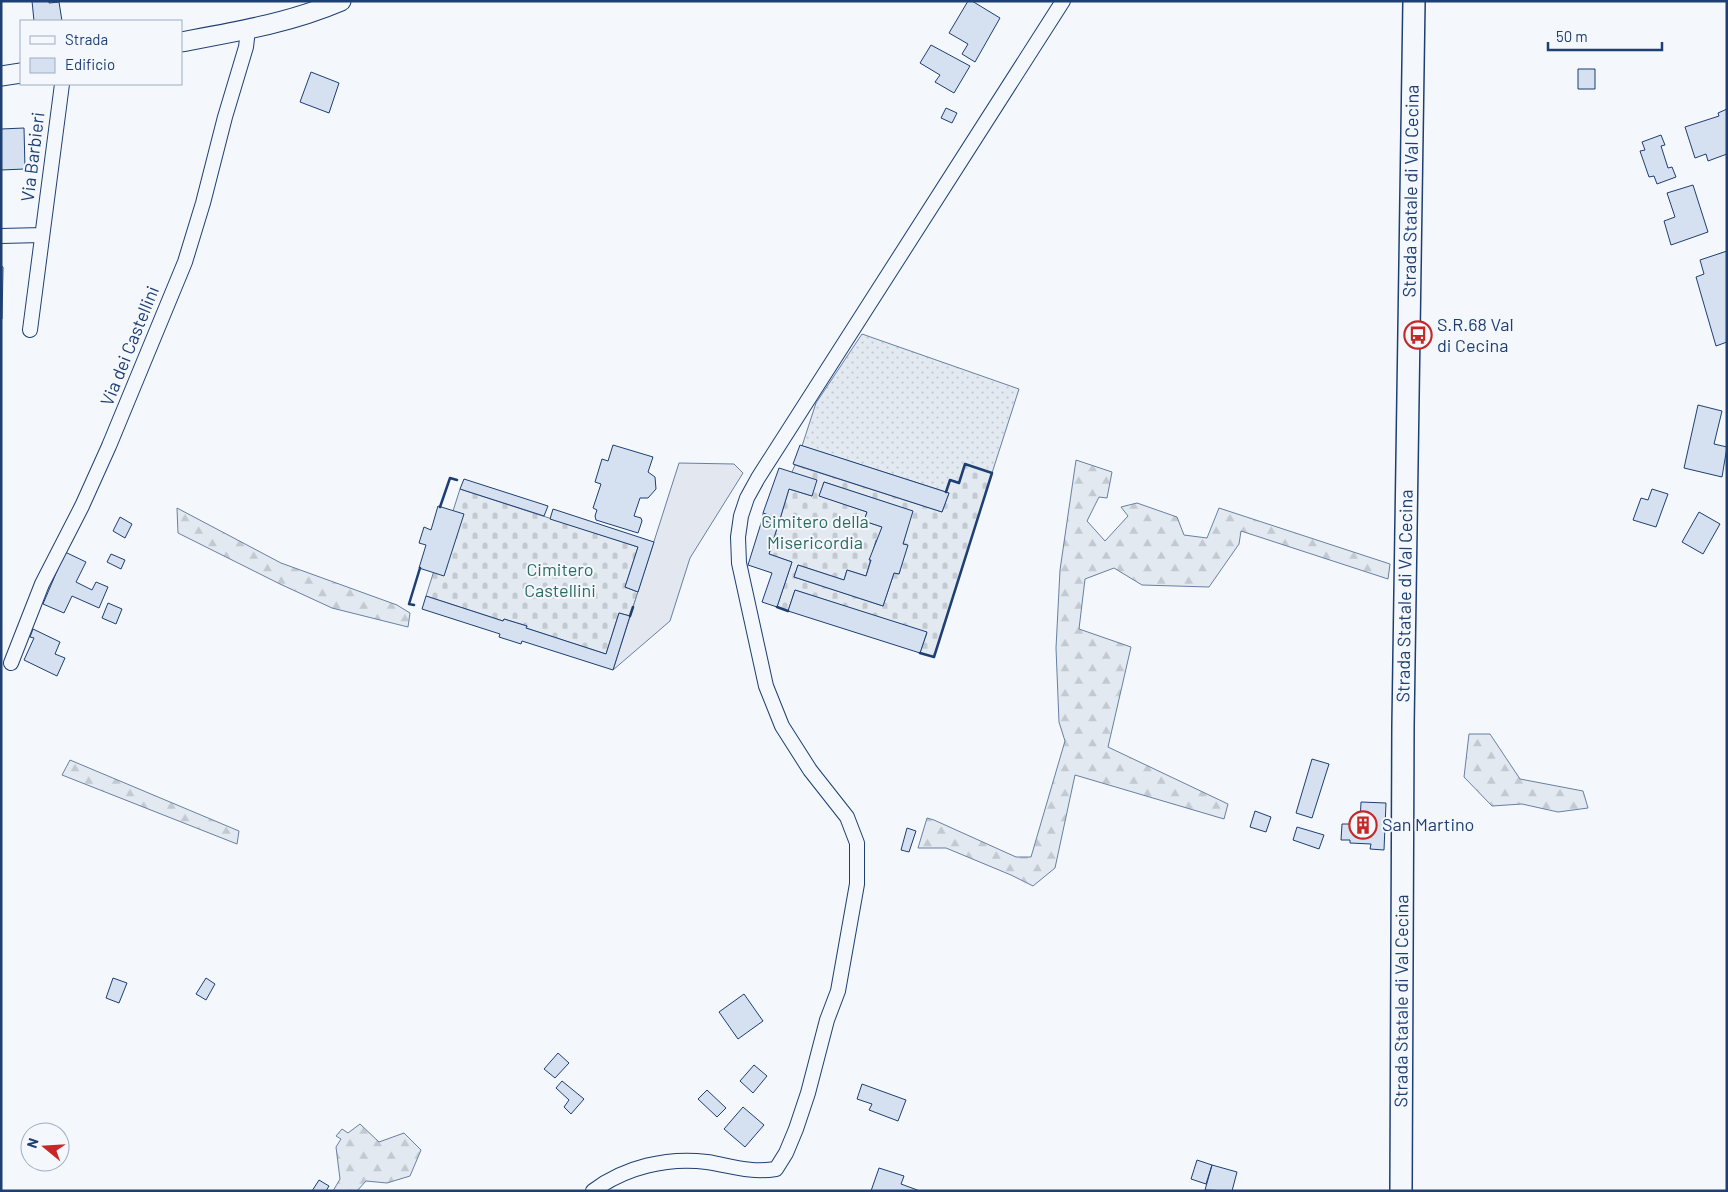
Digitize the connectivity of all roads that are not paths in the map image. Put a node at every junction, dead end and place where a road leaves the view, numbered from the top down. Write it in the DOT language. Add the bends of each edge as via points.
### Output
graph roads {
  1 [pos="341,1"];
  2 [pos="1063,1"];
  3 [pos="1412,1"];
  4 [pos="248,30"];
  5 [pos="182,42"];
  6 [pos="20,73"];
  7 [pos="1,76"];
  8 [pos="62,85"];
  9 [pos="42,235"];
  10 [pos="1,236"];
  11 [pos="30,330"];
  12 [pos="11,663"];
  13 [pos="593,1191"];
  14 [pos="1401,1191"];
  1 -- 4 [label="main road" via="295,18"];
  2 -- 13 [label="street" via="758,478 741,516 739,563 770,699 793,746 847,817 857,843 857,884 838,990 796,1129 776,1169 759,1172 706,1162 662,1162 607,1180"];
  3 -- 14 [label="main road, Strada Statale di Val Cecina"];
  4 -- 5 [label="main road"];
  4 -- 12 [label="street, Via dei Castellini" via="185,262 109,446 45,578"];
  6 -- 7 [label="main road"];
  8 -- 9 [label="street, Via Barbieri"];
  9 -- 10 [label="street"];
  9 -- 11 [label="street, Via Barbieri"];
}
